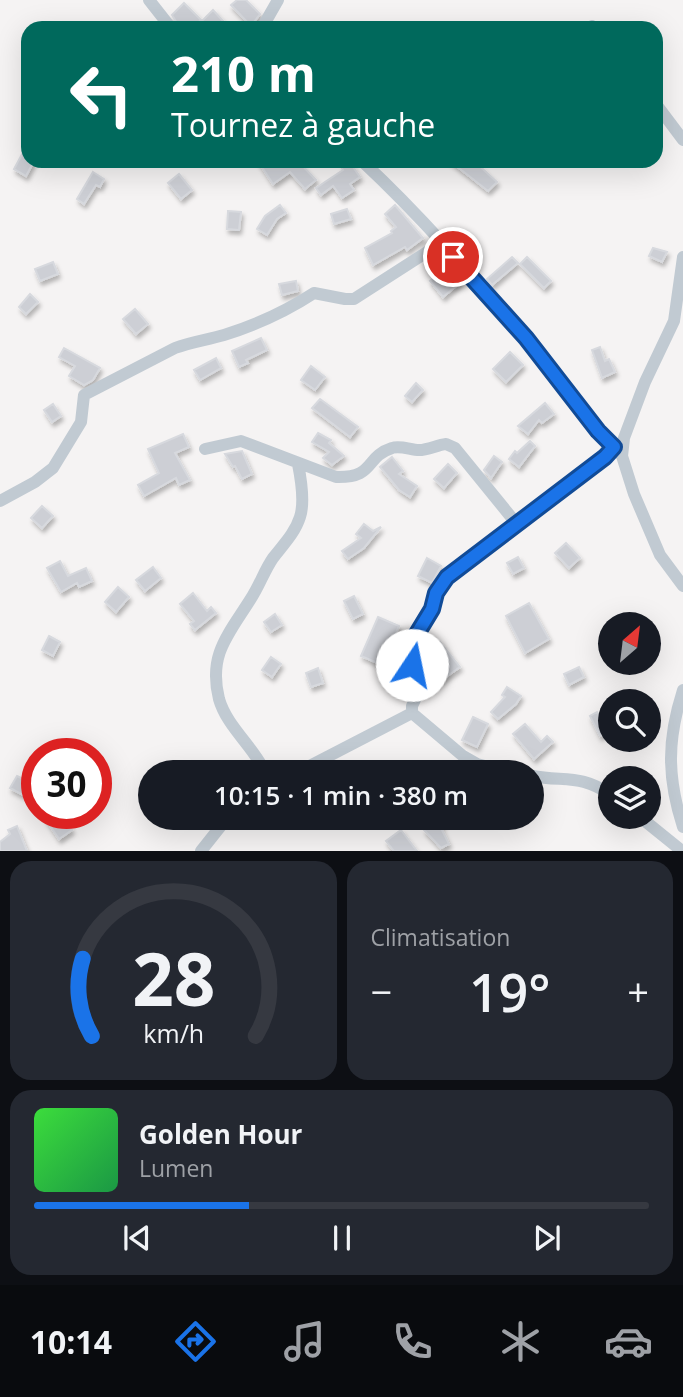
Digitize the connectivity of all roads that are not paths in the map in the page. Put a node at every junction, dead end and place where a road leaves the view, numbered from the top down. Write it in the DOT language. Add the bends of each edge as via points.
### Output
graph roads {
  1 [pos="149,0"];
  2 [pos="278,0"];
  3 [pos="166,21"];
  4 [pos="266,21"];
  5 [pos="663,113"];
  6 [pos="683,140"];
  7 [pos="369,168"];
  8 [pos="441,243"];
  9 [pos="683,257"];
  10 [pos="205,449"];
  11 [pos="618,452"];
  12 [pos="298,464"];
  13 [pos="0,502"];
  14 [pos="516,523"];
  15 [pos="683,586"];
  16 [pos="683,690"];
  17 [pos="412,713"];
  18 [pos="257,760"];
  19 [pos="321,760"];
  20 [pos="470,760"];
  21 [pos="544,777"];
  22 [pos="598,788"];
  23 [pos="683,827"];
  24 [pos="655,829"];
  25 [pos="218,830"];
  26 [pos="201,851"];
  27 [pos="682,851"];
  1 -- 3 [label="street"];
  2 -- 4 [label="street"];
  5 -- 6 [label="street"];
  7 -- 8 [label="street"];
  8 -- 11 [label="street"];
  8 -- 13 [label="street" via="354,299 314,293 276,316 175,348 84,395 81,422 53,468"];
  9 -- 11 [label="street" via="674,321"];
  10 -- 12 [label="street" via="241,441"];
  11 -- 14 [label="street"];
  11 -- 15 [label="street" via="660,555"];
  12 -- 14 [label="street" via="349,477 362,474 394,446 422,451 446,444 455,448"];
  12 -- 18 [label="street" via="300,517 217,657 220,701"];
  14 -- 17 [label="street" via="447,577 436,593 412,642 412,665 423,683"];
  16 -- 23 [label="street" via="669,760"];
  17 -- 19 [label="street"];
  17 -- 20 [label="street"];
  21 -- 22 [label="street" via="585,781"];
  24 -- 27 [label="street"];
  25 -- 26 [label="street"];
}
